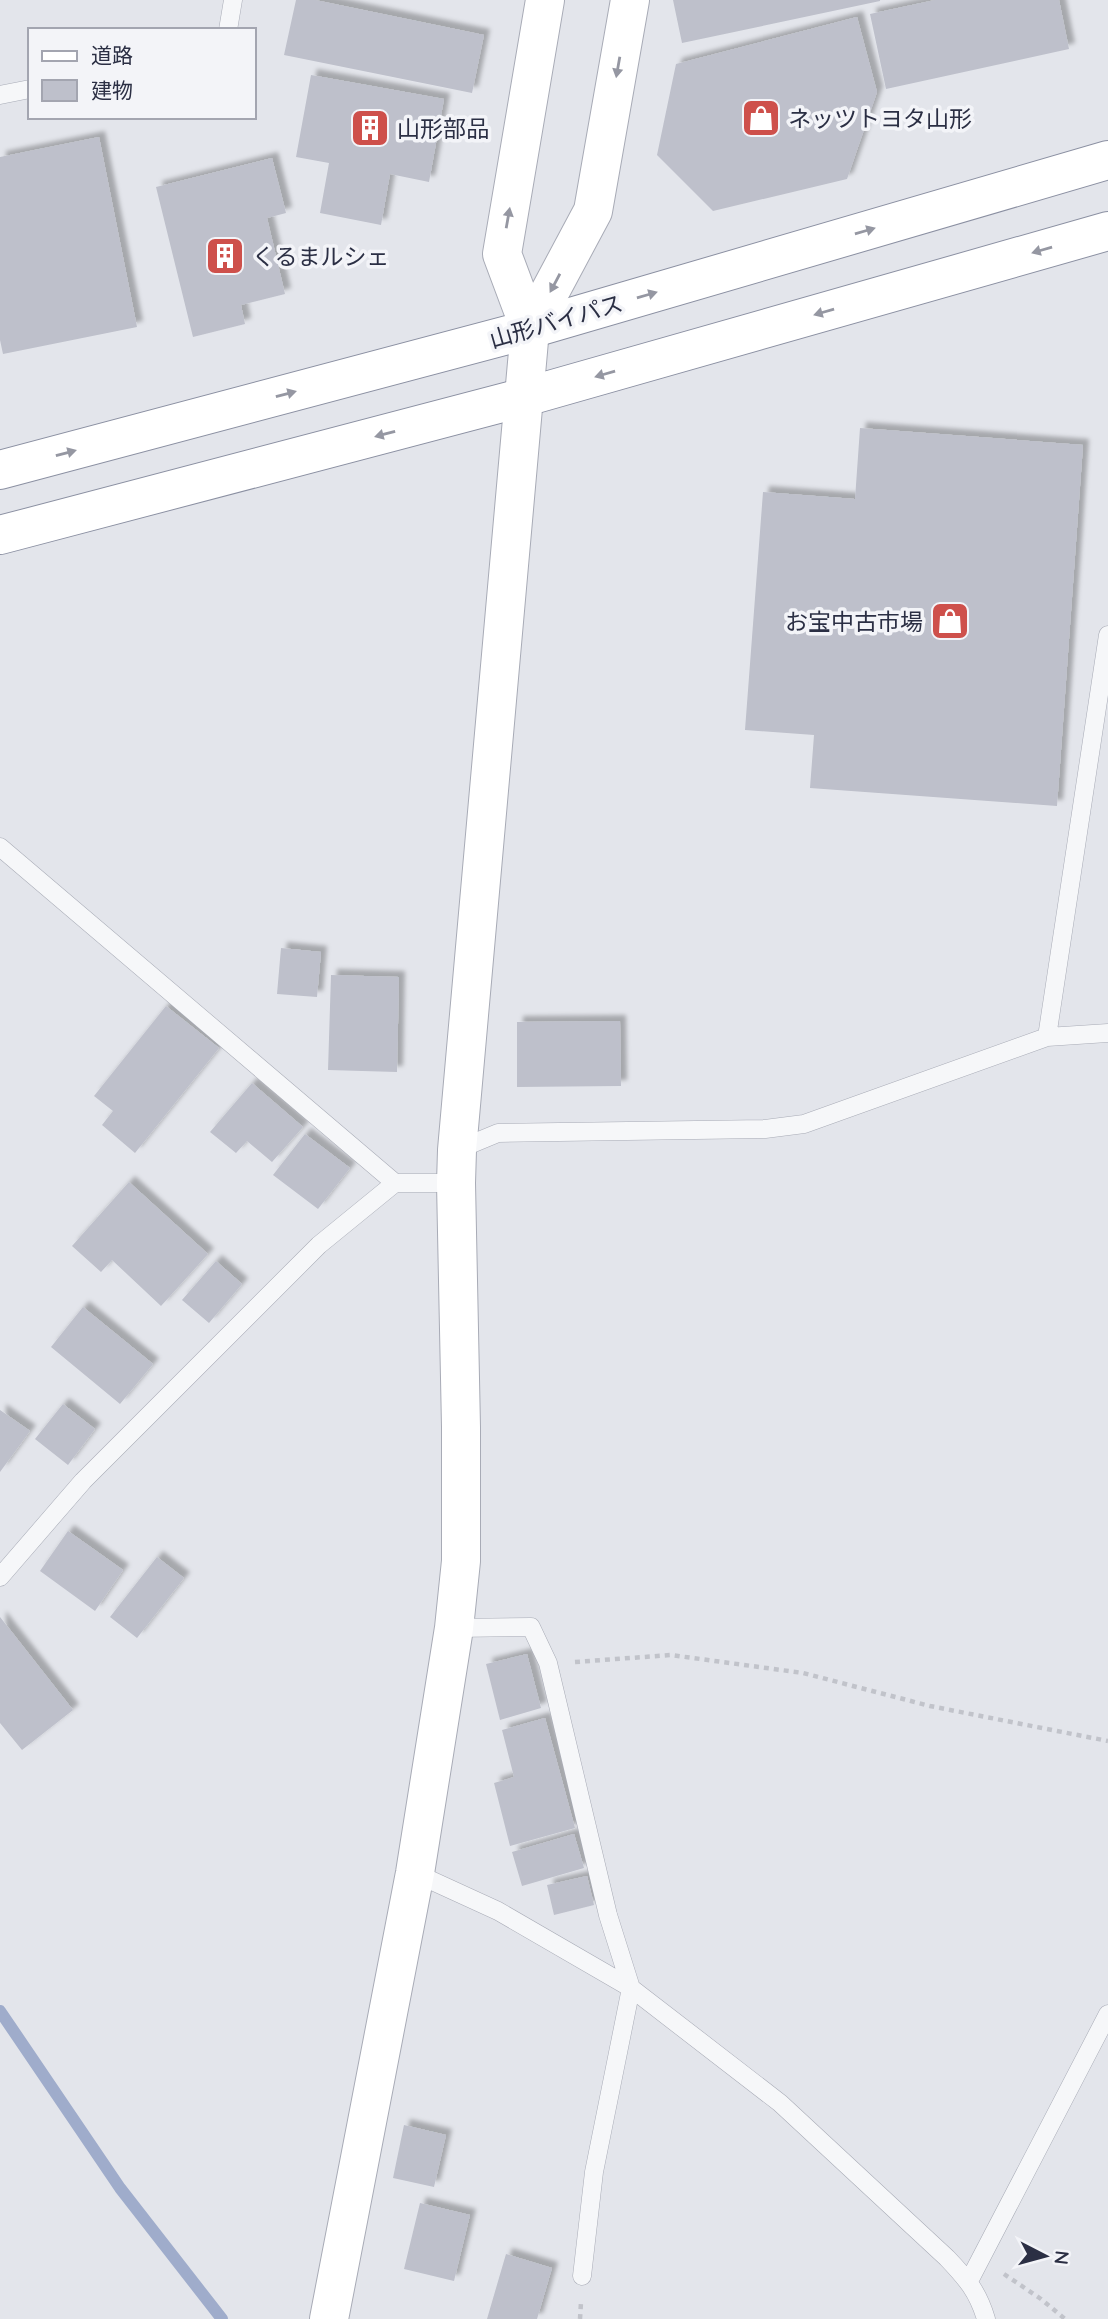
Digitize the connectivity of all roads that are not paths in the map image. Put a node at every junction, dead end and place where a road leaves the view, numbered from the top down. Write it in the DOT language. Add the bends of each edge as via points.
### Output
graph roads {
  1 [pos="233,0"];
  2 [pos="545,0"];
  3 [pos="630,0"];
  4 [pos="228,28"];
  5 [pos="28,89"];
  6 [pos="0,95"];
  7 [pos="1108,160"];
  8 [pos="1108,231"];
  9 [pos="530,329"];
  10 [pos="524,397"];
  11 [pos="0,470"];
  12 [pos="0,535"];
  13 [pos="1108,635"];
  14 [pos="0,847"];
  15 [pos="1108,1033"];
  16 [pos="1046,1037"];
  17 [pos="456,1167"];
  18 [pos="395,1183"];
  19 [pos="0,1577"];
  20 [pos="454,1628"];
  21 [pos="415,1873"];
  22 [pos="631,1989"];
  23 [pos="1108,2014"];
  24 [pos="582,2276"];
  25 [pos="969,2281"];
  26 [pos="328,2319"];
  27 [pos="986,2319"];
  1 -- 4 [label="lane"];
  9 -- 2 [label="main road, one-way" via="502,254"];
  3 -- 9 [label="main road, one-way" via="593,211"];
  5 -- 6 [label="lane"];
  9 -- 7 [label="main road, 山形バイパス, one-way"];
  8 -- 10 [label="main road, one-way"];
  9 -- 10 [label="main road"];
  11 -- 9 [label="main road, 山形バイパス, one-way"];
  10 -- 12 [label="main road, one-way"];
  10 -- 17 [label="main road"];
  13 -- 16 [label="lane"];
  14 -- 18 [label="lane"];
  15 -- 16 [label="lane"];
  16 -- 17 [label="lane" via="804,1124 765,1129 498,1133"];
  17 -- 18 [label="lane"];
  17 -- 20 [label="main road" via="461,1561"];
  18 -- 19 [label="lane" via="319,1245 92,1471"];
  20 -- 21 [label="main road"];
  20 -- 22 [label="lane" via="531,1627 548,1663 608,1915"];
  21 -- 22 [label="lane" via="498,1911"];
  21 -- 26 [label="main road"];
  22 -- 24 [label="lane" via="594,2172"];
  22 -- 25 [label="lane" via="780,2103"];
  23 -- 25 [label="lane"];
  25 -- 27 [label="lane"];
}
